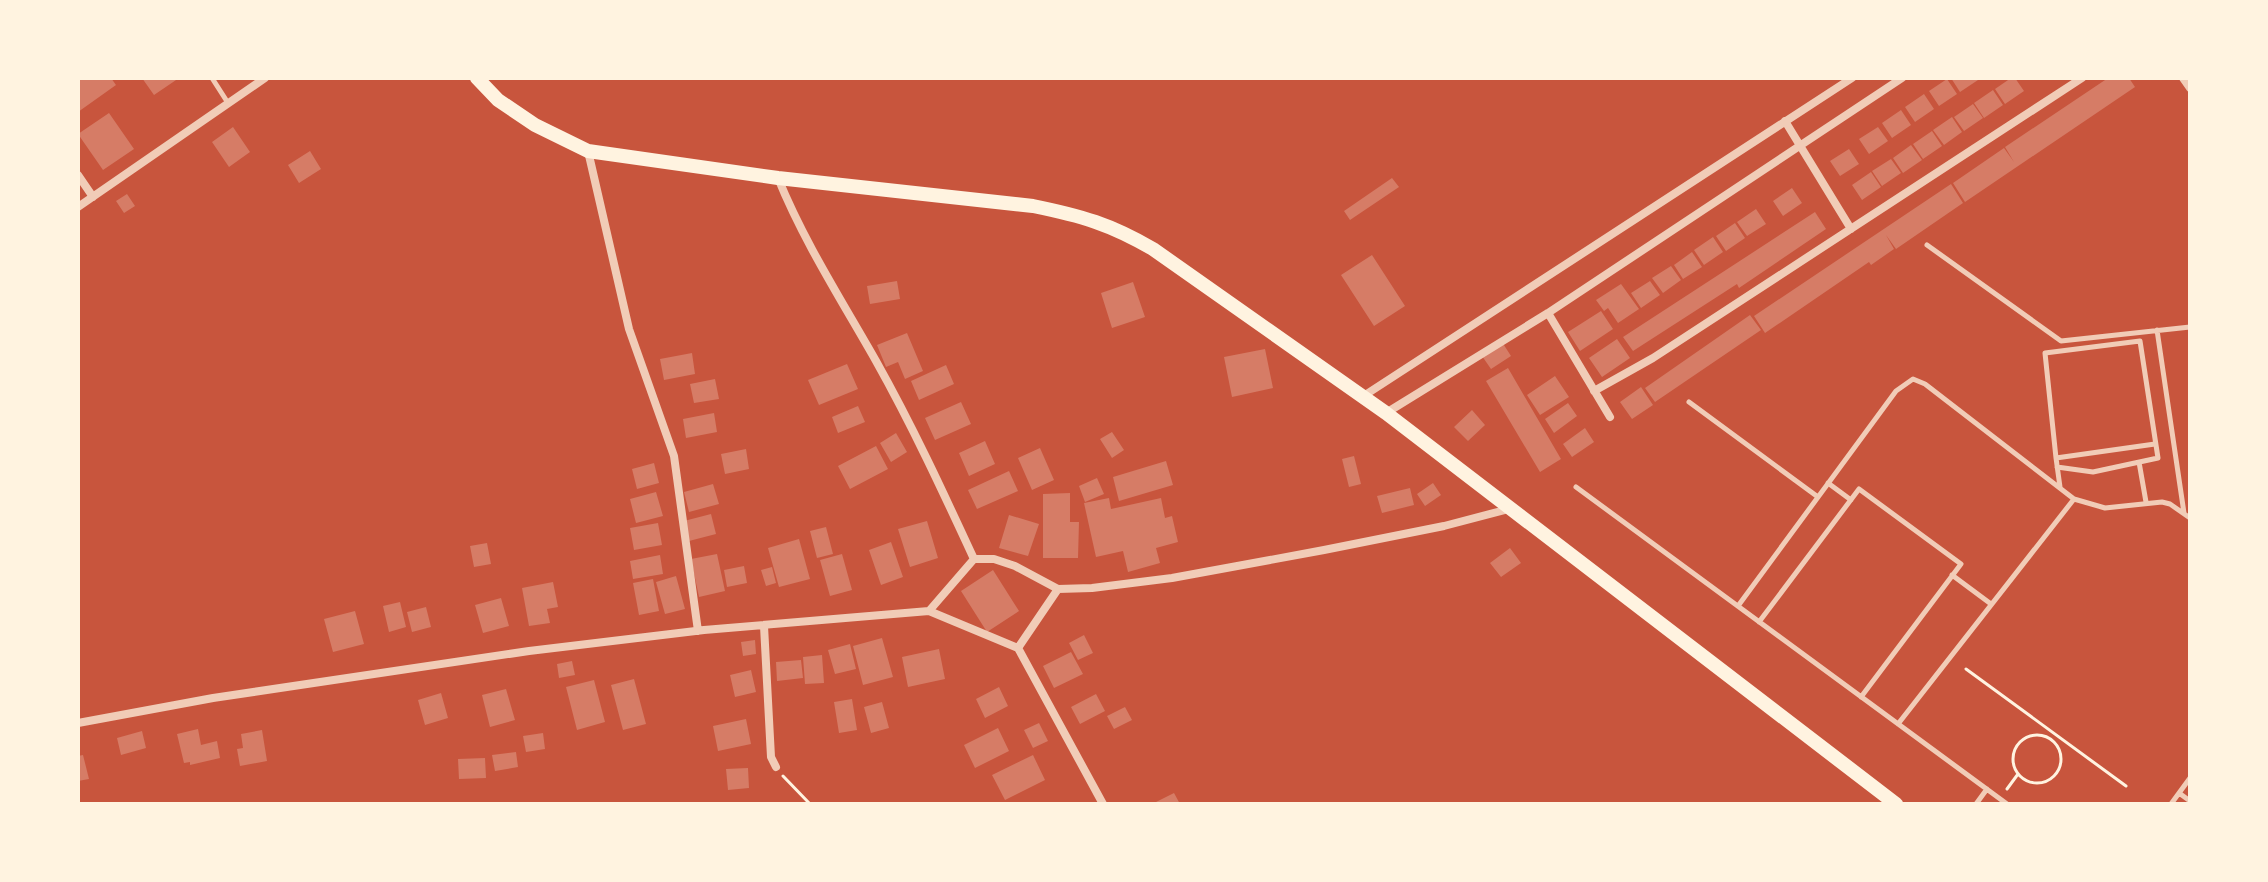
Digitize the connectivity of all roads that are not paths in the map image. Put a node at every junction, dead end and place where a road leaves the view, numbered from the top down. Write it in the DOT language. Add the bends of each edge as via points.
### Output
graph roads {
  1 [pos="212,78"];
  2 [pos="265,78"];
  3 [pos="477,78"];
  4 [pos="1852,78"];
  5 [pos="1902,78"];
  6 [pos="2082,78"];
  7 [pos="2183,78"];
  8 [pos="2190,88"];
  9 [pos="228,104"];
  10 [pos="1785,121"];
  11 [pos="1800,146"];
  12 [pos="588,151"];
  13 [pos="78,175"];
  14 [pos="778,178"];
  15 [pos="93,197"];
  16 [pos="78,207"];
  17 [pos="1851,229"];
  18 [pos="1927,245"];
  19 [pos="1548,313"];
  20 [pos="2190,327"];
  21 [pos="2157,330"];
  22 [pos="1594,391"];
  23 [pos="1362,397"];
  24 [pos="1689,402"];
  25 [pos="1386,413"];
  26 [pos="1610,417"];
  27 [pos="2155,444"];
  28 [pos="2056,458"];
  29 [pos="2139,462"];
  30 [pos="2057,467"];
  31 [pos="1828,483"];
  32 [pos="1576,487"];
  33 [pos="2060,488"];
  34 [pos="1818,497"];
  35 [pos="2074,499"];
  36 [pos="1851,500"];
  37 [pos="2146,502"];
  38 [pos="1510,509"];
  39 [pos="2187,516"];
  40 [pos="974,559"];
  41 [pos="1952,575"];
  42 [pos="1058,589"];
  43 [pos="1991,604"];
  44 [pos="1738,606"];
  45 [pos="929,611"];
  46 [pos="1759,622"];
  47 [pos="764,626"];
  48 [pos="698,631"];
  49 [pos="1018,648"];
  50 [pos="1861,697"];
  51 [pos="78,723"];
  52 [pos="1898,724"];
  53 [pos="776,767"];
  54 [pos="2190,778"];
  55 [pos="1987,789"];
  56 [pos="2179,793"];
  57 [pos="2190,801"];
  58 [pos="1103,804"];
  59 [pos="1896,804"];
  60 [pos="1976,804"];
  61 [pos="2007,804"];
  62 [pos="2171,804"];
  1 -- 9 [label="lane"];
  2 -- 9 [label="street"];
  3 -- 12 [label="main road" via="535,125"];
  4 -- 10 [label="street"];
  5 -- 11 [label="street"];
  6 -- 17 [label="street"];
  7 -- 8 [label="street"];
  9 -- 15 [label="street"];
  10 -- 11 [label="street"];
  10 -- 23 [label="street"];
  11 -- 17 [label="street"];
  11 -- 19 [label="street"];
  12 -- 14 [label="main road"];
  12 -- 48 [label="street" via="629,329 674,456"];
  13 -- 15 [label="street"];
  14 -- 23 [label="main road" via="1033,206 1115,228 1153,249"];
  14 -- 40 [label="street"];
  15 -- 16 [label="street"];
  17 -- 22 [label="street"];
  18 -- 21 [label="lane" via="2061,341"];
  19 -- 22 [label="street"];
  19 -- 25 [label="street"];
  20 -- 21 [label="lane"];
  21 -- 39 [label="lane"];
  22 -- 26 [label="street"];
  23 -- 25 [label="main road"];
  24 -- 34 [label="lane"];
  25 -- 38 [label="main road"];
  27 -- 28 [label="lane"];
  27 -- 28 [label="lane" via="2140,341 2045,353"];
  27 -- 29 [label="lane" via="2158,458"];
  28 -- 30 [label="lane"];
  29 -- 30 [label="lane" via="2093,472"];
  29 -- 37 [label="lane"];
  30 -- 33 [label="lane"];
  31 -- 33 [label="lane" via="1896,391 1913,379"];
  31 -- 34 [label="lane"];
  31 -- 36 [label="lane"];
  32 -- 44 [label="lane"];
  33 -- 35 [label="lane"];
  34 -- 44 [label="lane"];
  35 -- 37 [label="lane" via="2105,508"];
  35 -- 43 [label="lane"];
  36 -- 41 [label="lane" via="1859,489 1961,564"];
  36 -- 46 [label="lane"];
  37 -- 39 [label="lane" via="2170,504"];
  38 -- 42 [label="street" via="1172,578"];
  38 -- 59 [label="main road"];
  40 -- 42 [label="street" via="1015,566"];
  40 -- 45 [label="street"];
  41 -- 43 [label="lane"];
  41 -- 50 [label="lane"];
  42 -- 49 [label="street"];
  43 -- 52 [label="lane"];
  44 -- 46 [label="lane"];
  45 -- 47 [label="street"];
  45 -- 49 [label="street"];
  46 -- 50 [label="lane"];
  47 -- 48 [label="street"];
  47 -- 53 [label="street" via="771,757"];
  48 -- 51 [label="street" via="302,684"];
  49 -- 58 [label="street"];
  50 -- 52 [label="lane"];
  52 -- 55 [label="lane"];
  54 -- 56 [label="lane"];
  55 -- 60 [label="lane"];
  55 -- 61 [label="lane"];
  56 -- 57 [label="lane"];
  56 -- 62 [label="lane"];
}
